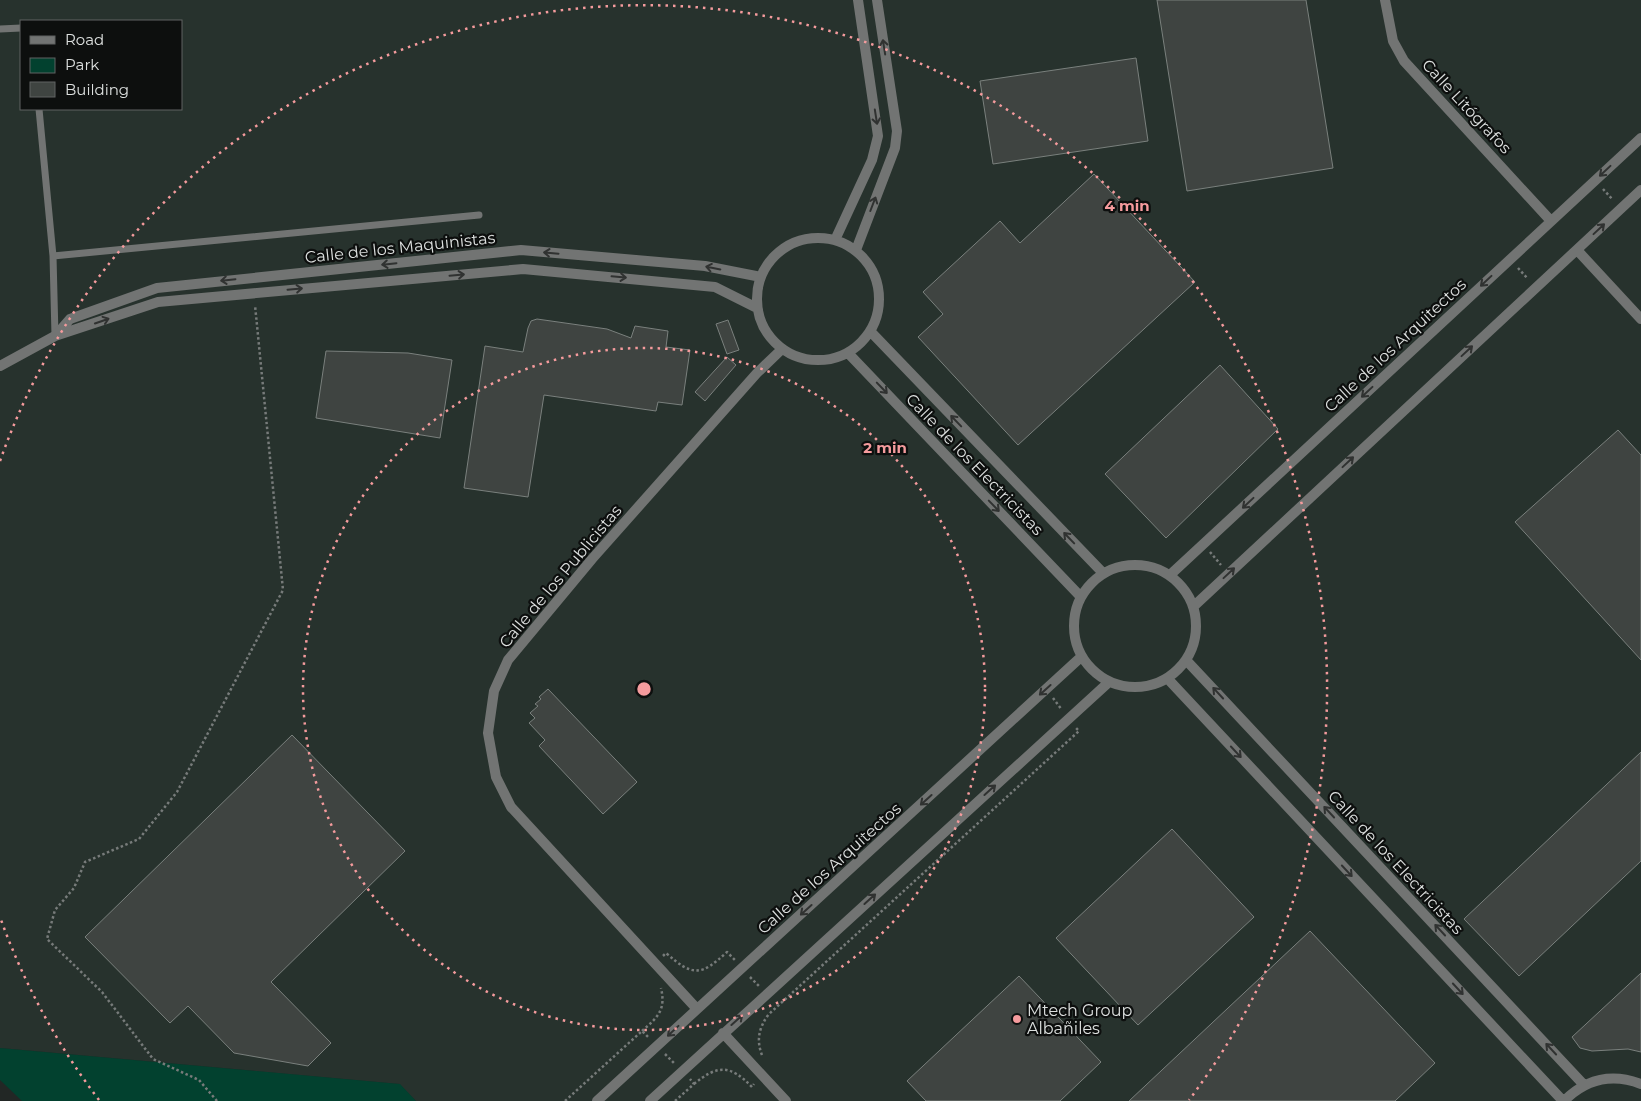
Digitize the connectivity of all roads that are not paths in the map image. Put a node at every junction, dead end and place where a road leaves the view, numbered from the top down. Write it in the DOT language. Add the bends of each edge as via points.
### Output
graph roads {
  1 [pos="858,0"];
  2 [pos="877,0"];
  3 [pos="1385,0"];
  4 [pos="20,28"];
  5 [pos="0,29"];
  6 [pos="39,110"];
  7 [pos="1641,138"];
  8 [pos="1641,190"];
  9 [pos="479,215"];
  10 [pos="1551,221"];
  11 [pos="835,240"];
  12 [pos="856,250"];
  13 [pos="1577,250"];
  14 [pos="53,256"];
  15 [pos="761,277"];
  16 [pos="757,308"];
  17 [pos="1641,319"];
  18 [pos="871,332"];
  19 [pos="55,336"];
  20 [pos="782,349"];
  21 [pos="848,353"];
  22 [pos="0,366"];
  23 [pos="1103,573"];
  24 [pos="1170,575"];
  25 [pos="1080,596"];
  26 [pos="1194,606"];
  27 [pos="1081,657"];
  28 [pos="1186,660"];
  29 [pos="1167,678"];
  30 [pos="1109,682"];
  31 [pos="697,1009"];
  32 [pos="723,1033"];
  33 [pos="1641,1084"];
  34 [pos="1584,1085"];
  35 [pos="597,1101"];
  36 [pos="650,1101"];
  37 [pos="786,1101"];
  38 [pos="1564,1101"];
  1 -- 11 [label="street, one-way" via="878,136 872,160"];
  12 -- 2 [label="street, one-way" via="895,148 897,131"];
  3 -- 10 [label="street, Calle Litógrafos" via="1394,41 1404,61"];
  4 -- 5 [label="lane"];
  6 -- 14 [label="lane"];
  7 -- 10 [label="street, Calle de los Arquitectos, one-way"];
  13 -- 8 [label="street, one-way"];
  9 -- 14 [label="lane"];
  10 -- 24 [label="street, Calle de los Arquitectos, one-way"];
  11 -- 12 [label="street"];
  11 -- 15 [label="street" via="817,237 791,244 770,261"];
  12 -- 18 [label="street" via="869,263 877,279 878,315"];
  13 -- 17 [label="street"];
  26 -- 13 [label="street, one-way"];
  14 -- 19 [label="lane"];
  15 -- 16 [label="street"];
  15 -- 19 [label="street, Calle de los Maquinistas, one-way" via="704,266 521,250 157,288 70,319"];
  19 -- 16 [label="street, Calle de los Maquinistas, one-way" via="158,302 523,269 715,287"];
  16 -- 20 [label="street" via="766,331"];
  18 -- 21 [label="street"];
  23 -- 18 [label="street, Calle de los Electricistas, one-way"];
  19 -- 22 [label="street, Calle de los Maquinistas"];
  20 -- 21 [label="street" via="814,361"];
  20 -- 31 [label="street, Calle de los Publicistas" via="592,559 508,660 494,691 488,733 496,776 511,807"];
  21 -- 25 [label="street, Calle de los Electricistas, one-way"];
  23 -- 24 [label="street" via="1119,566 1137,564 1154,567"];
  23 -- 25 [label="street"];
  24 -- 26 [label="street"];
  25 -- 27 [label="street" via="1074,616 1074,637"];
  26 -- 28 [label="street" via="1197,624 1194,643"];
  27 -- 30 [label="street"];
  27 -- 31 [label="street, Calle de los Arquitectos, one-way"];
  28 -- 29 [label="street"];
  34 -- 28 [label="street, Calle de los Electricistas, one-way"];
  29 -- 30 [label="street" via="1148,686 1128,687"];
  29 -- 38 [label="street, one-way"];
  32 -- 30 [label="street, one-way"];
  31 -- 35 [label="street, Calle de los Arquitectos, one-way"];
  32 -- 36 [label="street"];
  32 -- 37 [label="street"];
  33 -- 34 [label="street" via="1626,1078 1605,1078"];
  34 -- 38 [label="street"];
}
